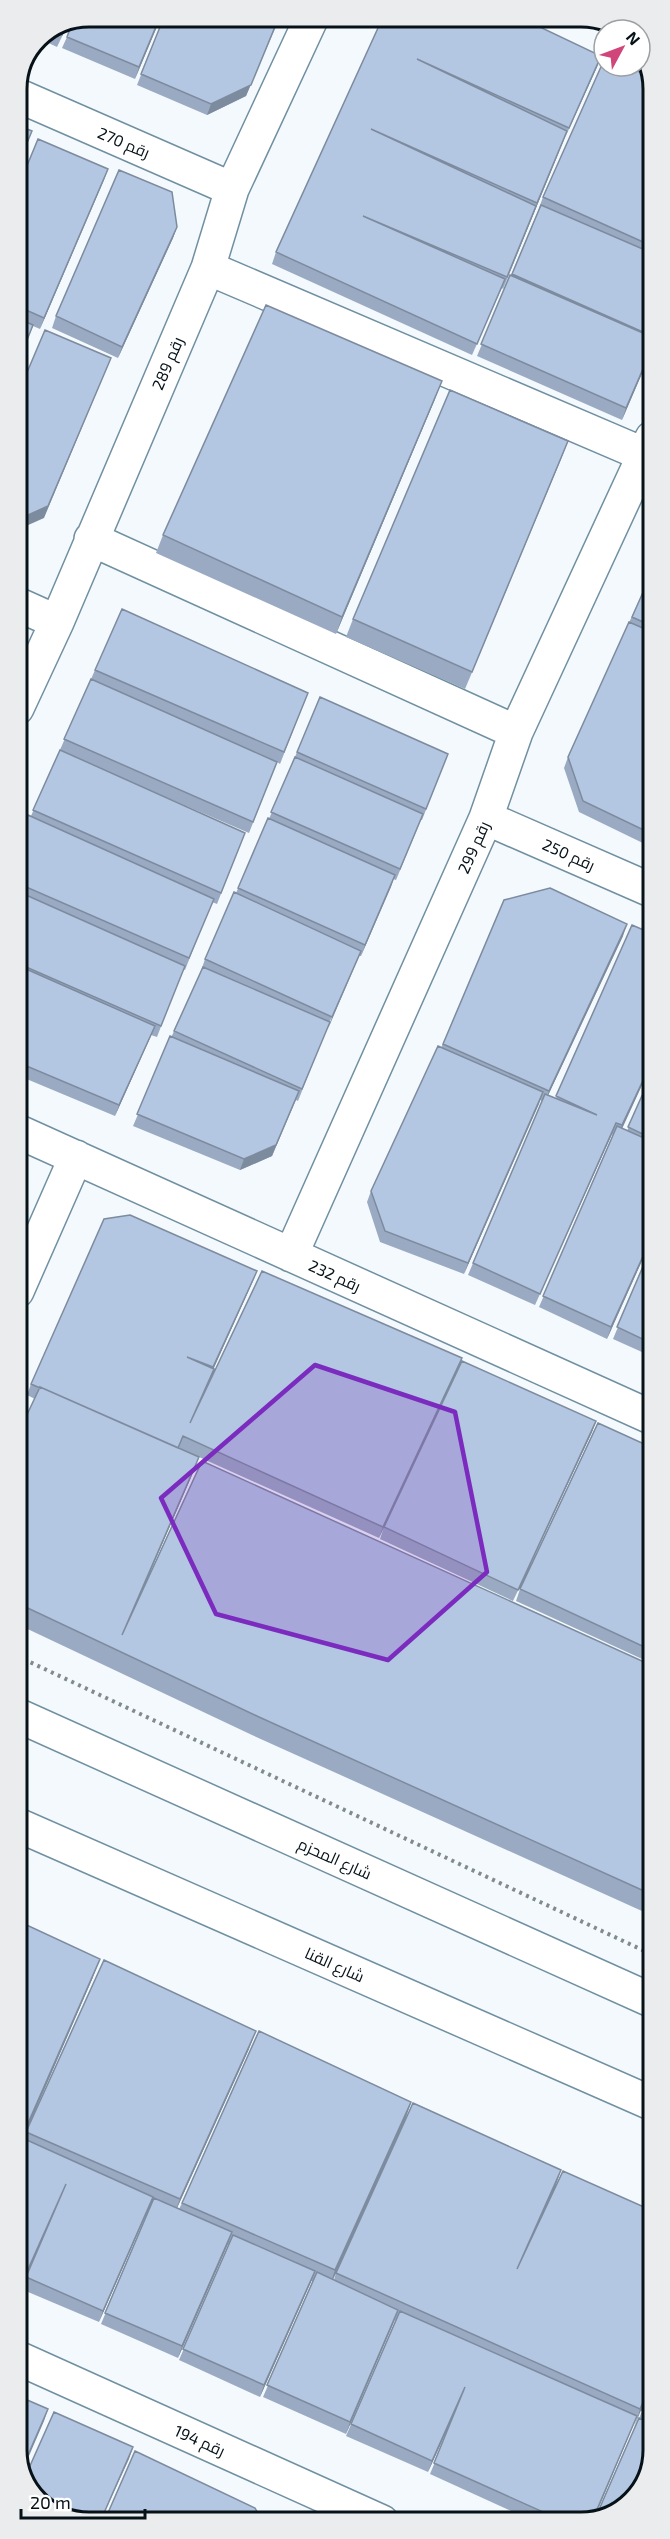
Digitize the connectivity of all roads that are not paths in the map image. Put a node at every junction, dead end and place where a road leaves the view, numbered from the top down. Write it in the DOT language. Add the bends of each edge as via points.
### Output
graph roads {
  1 [pos="307,27"];
  2 [pos="27,100"];
  3 [pos="232,189"];
  4 [pos="208,268"];
  5 [pos="643,444"];
  6 [pos="643,457"];
  7 [pos="91,539"];
  8 [pos="27,608"];
  9 [pos="57,622"];
  10 [pos="27,686"];
  11 [pos="516,732"];
  12 [pos="486,818"];
  13 [pos="643,887"];
  14 [pos="27,1135"];
  15 [pos="76,1157"];
  16 [pos="291,1255"];
  17 [pos="27,1268"];
  18 [pos="643,1413"];
  19 [pos="27,1719"];
  20 [pos="27,1829"];
  21 [pos="643,1996"];
  22 [pos="643,2100"];
  23 [pos="27,2362"];
  24 [pos="328,2511"];
  1 -- 3 [label="street, رقم 289"];
  2 -- 3 [label="street, رقم 270"];
  3 -- 4 [label="street, رقم 289"];
  4 -- 5 [label="street"];
  4 -- 7 [label="street, رقم 289"];
  6 -- 11 [label="street, رقم 299"];
  7 -- 9 [label="street, رقم 289"];
  7 -- 11 [label="street"];
  8 -- 9 [label="street"];
  9 -- 10 [label="street, رقم 289"];
  11 -- 12 [label="street, رقم 299"];
  12 -- 13 [label="street, رقم 250"];
  12 -- 16 [label="street, رقم 299"];
  14 -- 15 [label="street, رقم 232"];
  15 -- 16 [label="street, رقم 232"];
  15 -- 17 [label="street"];
  16 -- 18 [label="street, رقم 232"];
  19 -- 21 [label="street, شارع المحزم"];
  20 -- 22 [label="street, شارع القنا"];
  23 -- 24 [label="street, رقم 194"];
}
